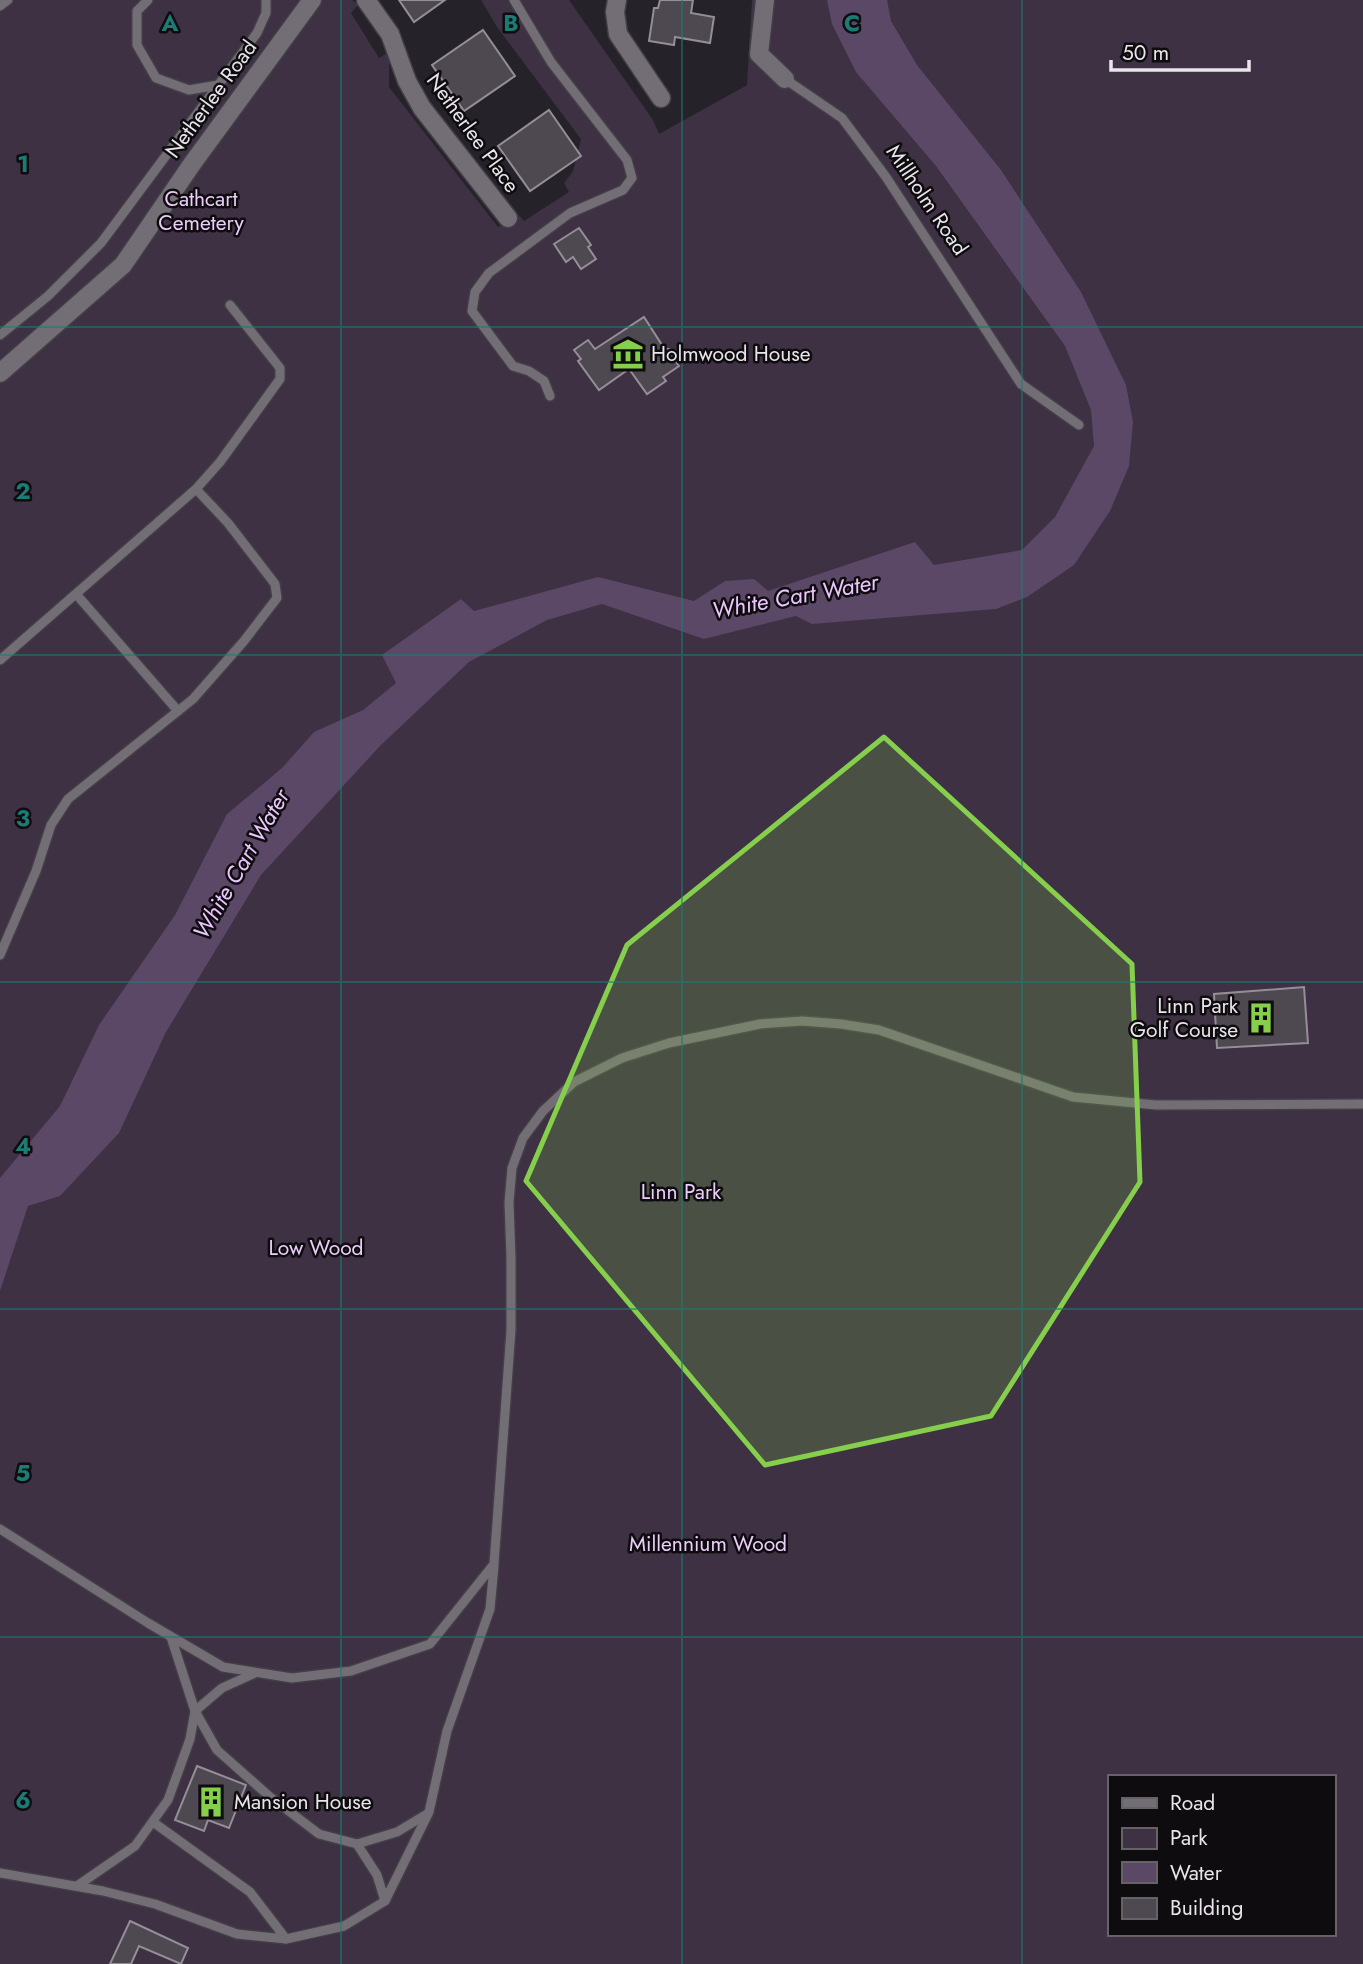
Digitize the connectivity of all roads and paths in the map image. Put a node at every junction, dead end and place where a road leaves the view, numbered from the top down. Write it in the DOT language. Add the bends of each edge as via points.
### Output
graph roads {
  1 [pos="8,0"];
  2 [pos="148,0"];
  3 [pos="266,0"];
  4 [pos="312,0"];
  5 [pos="366,0"];
  6 [pos="514,0"];
  7 [pos="617,0"];
  8 [pos="765,0"];
  9 [pos="0,6"];
  10 [pos="785,79"];
  11 [pos="218,85"];
  12 [pos="661,98"];
  13 [pos="508,218"];
  14 [pos="230,305"];
  15 [pos="0,335"];
  16 [pos="0,373"];
  17 [pos="550,396"];
  18 [pos="1079,425"];
  19 [pos="196,489"];
  20 [pos="76,594"];
  21 [pos="0,660"];
  22 [pos="178,711"];
  23 [pos="0,928"];
  24 [pos="9,933"];
  25 [pos="0,955"];
  26 [pos="1363,1104"];
  27 [pos="0,1529"];
  28 [pos="494,1564"];
  29 [pos="171,1637"];
  30 [pos="257,1672"];
  31 [pos="195,1711"];
  32 [pos="429,1812"];
  33 [pos="153,1822"];
  34 [pos="357,1844"];
  35 [pos="0,1873"];
  36 [pos="77,1886"];
  37 [pos="385,1901"];
  38 [pos="286,1939"];
  1 -- 9 [label="lane"];
  2 -- 11 [label="lane" via="137,11 137,45 156,78 189,90"];
  3 -- 11 [label="lane" via="257,33"];
  4 -- 16 [label="street, Netherlee Road" via="123,265"];
  5 -- 13 [label="street, Netherlee Place" via="390,34 422,108"];
  6 -- 17 [label="lane" via="551,62 627,160 632,178 623,190 570,214 489,274 475,292 472,311 513,366 544,382"];
  7 -- 12 [label="street" via="618,34"];
  8 -- 10 [label="street, Millholm Road" via="759,54"];
  10 -- 18 [label="lane, Millholm Road" via="842,118 886,177 1021,384"];
  11 -- 15 [label="lane" via="101,243"];
  14 -- 19 [label="lane" via="280,368 280,379"];
  19 -- 20 [label="lane"];
  19 -- 22 [label="lane" via="275,584 277,598 244,641"];
  20 -- 21 [label="lane"];
  20 -- 22 [label="lane"];
  22 -- 24 [label="lane" via="68,799 51,825"];
  23 -- 24 [label="lane"];
  24 -- 25 [label="lane"];
  26 -- 28 [label="lane" via="1156,1105 1073,1097 878,1030 802,1020 669,1042 574,1082 523,1138 512,1168 511,1330"];
  27 -- 29 [label="lane"];
  28 -- 30 [label="lane" via="430,1644 351,1671 292,1678"];
  28 -- 32 [label="lane" via="490,1609 447,1731"];
  29 -- 30 [label="lane" via="223,1667"];
  29 -- 31 [label="lane"];
  30 -- 31 [label="lane" via="222,1688"];
  31 -- 33 [label="lane" via="191,1739 168,1800"];
  31 -- 34 [label="lane" via="217,1749 269,1796 319,1834"];
  32 -- 34 [label="lane" via="397,1832"];
  32 -- 37 [label="lane"];
  33 -- 36 [label="lane" via="135,1846"];
  33 -- 38 [label="lane" via="250,1892"];
  34 -- 37 [label="lane" via="377,1875"];
  35 -- 36 [label="lane"];
  36 -- 38 [label="lane" via="155,1904 236,1934"];
  37 -- 38 [label="lane" via="344,1926"];
}
